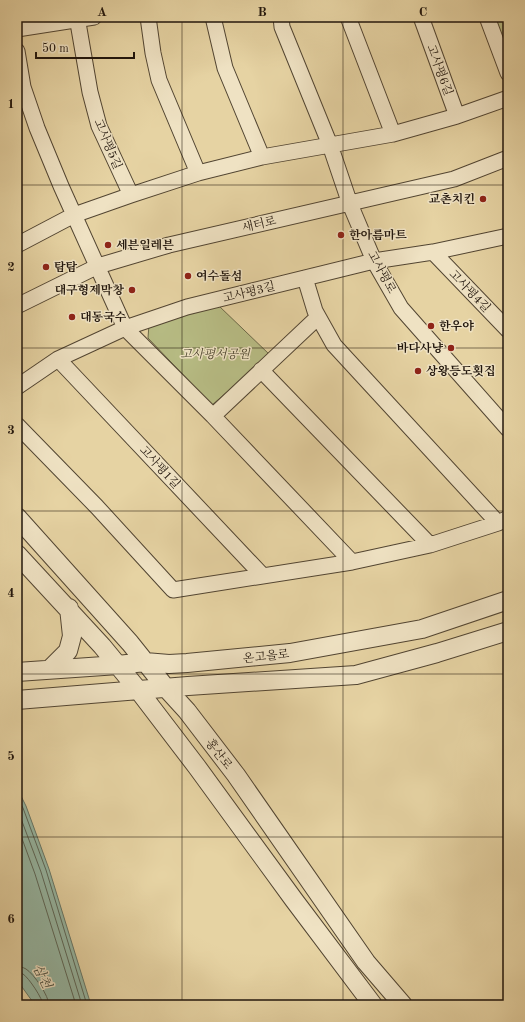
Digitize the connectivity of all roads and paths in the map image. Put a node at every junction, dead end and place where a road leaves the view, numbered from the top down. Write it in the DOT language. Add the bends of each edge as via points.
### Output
graph roads {
  1 [pos="94,17"];
  2 [pos="148,17"];
  3 [pos="213,17"];
  4 [pos="281,17"];
  5 [pos="348,17"];
  6 [pos="487,17"];
  7 [pos="77,19"];
  8 [pos="422,21"];
  9 [pos="17,29"];
  10 [pos="17,51"];
  11 [pos="508,73"];
  12 [pos="508,98"];
  13 [pos="457,116"];
  14 [pos="393,134"];
  15 [pos="330,145"];
  16 [pos="262,157"];
  17 [pos="508,158"];
  18 [pos="198,172"];
  19 [pos="131,195"];
  20 [pos="350,204"];
  21 [pos="74,215"];
  22 [pos="508,236"];
  23 [pos="17,244"];
  24 [pos="433,252"];
  25 [pos="374,261"];
  26 [pos="98,266"];
  27 [pos="305,278"];
  28 [pos="17,306"];
  29 [pos="318,317"];
  30 [pos="125,328"];
  31 [pos="508,330"];
  32 [pos="58,359"];
  33 [pos="261,370"];
  34 [pos="17,387"];
  35 [pos="213,416"];
  36 [pos="17,425"];
  37 [pos="508,429"];
  38 [pos="17,517"];
  39 [pos="503,520"];
  40 [pos="430,545"];
  41 [pos="17,554"];
  42 [pos="352,562"];
  43 [pos="263,576"];
  44 [pos="508,600"];
  45 [pos="69,608"];
  46 [pos="508,632"];
  47 [pos="145,662"];
  48 [pos="118,665"];
  49 [pos="50,669"];
  50 [pos="17,672"];
  51 [pos="166,688"];
  52 [pos="139,691"];
  53 [pos="17,700"];
  54 [pos="373,1005"];
  55 [pos="403,1005"];
  1 -- 7 [label="street"];
  2 -- 18 [label="street" via="159,80"];
  3 -- 16 [label="street" via="225,68"];
  4 -- 15 [label="street, 고사평로" via="282,27"];
  5 -- 14 [label="street"];
  6 -- 11 [label="street"];
  7 -- 9 [label="street"];
  7 -- 19 [label="street, 고사평5길" via="99,126"];
  8 -- 13 [label="street, 고사평6길"];
  10 -- 21 [label="street" via="23,87 37,128"];
  12 -- 13 [label="street"];
  13 -- 14 [label="street"];
  14 -- 15 [label="street"];
  15 -- 16 [label="street"];
  15 -- 20 [label="street, 고사평로"];
  16 -- 18 [label="street"];
  17 -- 20 [label="street, 새터로" via="454,179"];
  18 -- 19 [label="street"];
  19 -- 21 [label="street"];
  20 -- 25 [label="street, 고사평로"];
  20 -- 26 [label="street, 새터로" via="169,245"];
  21 -- 23 [label="street"];
  21 -- 26 [label="street"];
  22 -- 24 [label="street"];
  24 -- 25 [label="street"];
  24 -- 31 [label="street, 고사평4길"];
  25 -- 27 [label="street, 고사평3길"];
  25 -- 37 [label="street, 고사평로" via="401,308"];
  26 -- 28 [label="street, 새터로"];
  26 -- 30 [label="street"];
  27 -- 29 [label="street"];
  27 -- 30 [label="street, 고사평3길" via="187,308"];
  29 -- 33 [label="street"];
  29 -- 39 [label="street" via="334,345"];
  30 -- 32 [label="street, 고사평3길"];
  30 -- 35 [label="street"];
  32 -- 34 [label="street, 고사평3길"];
  32 -- 43 [label="street, 고사평1길"];
  33 -- 35 [label="street"];
  33 -- 40 [label="street"];
  35 -- 42 [label="street"];
  36 -- 43 [label="street" via="173,590"];
  38 -- 47 [label="street, 홍산로"];
  39 -- 40 [label="street"];
  40 -- 42 [label="street"];
  41 -- 45 [label="street, 홍산로"];
  42 -- 43 [label="street"];
  44 -- 47 [label="street, 온고을로" via="422,629 290,654 169,664"];
  45 -- 48 [label="street, 홍산로"];
  45 -- 49 [label="street" via="72,636 68,651"];
  46 -- 51 [label="street, 온고을로" via="356,675"];
  47 -- 48 [label="street, 온고을로"];
  47 -- 51 [label="street, 홍산로"];
  48 -- 49 [label="street, 온고을로"];
  48 -- 52 [label="street, 홍산로"];
  49 -- 50 [label="street, 온고을로"];
  51 -- 52 [label="street, 온고을로"];
  51 -- 55 [label="street, 홍산로" via="236,774 366,962"];
  52 -- 53 [label="street, 온고을로"];
  52 -- 54 [label="street, 홍산로"];
}
